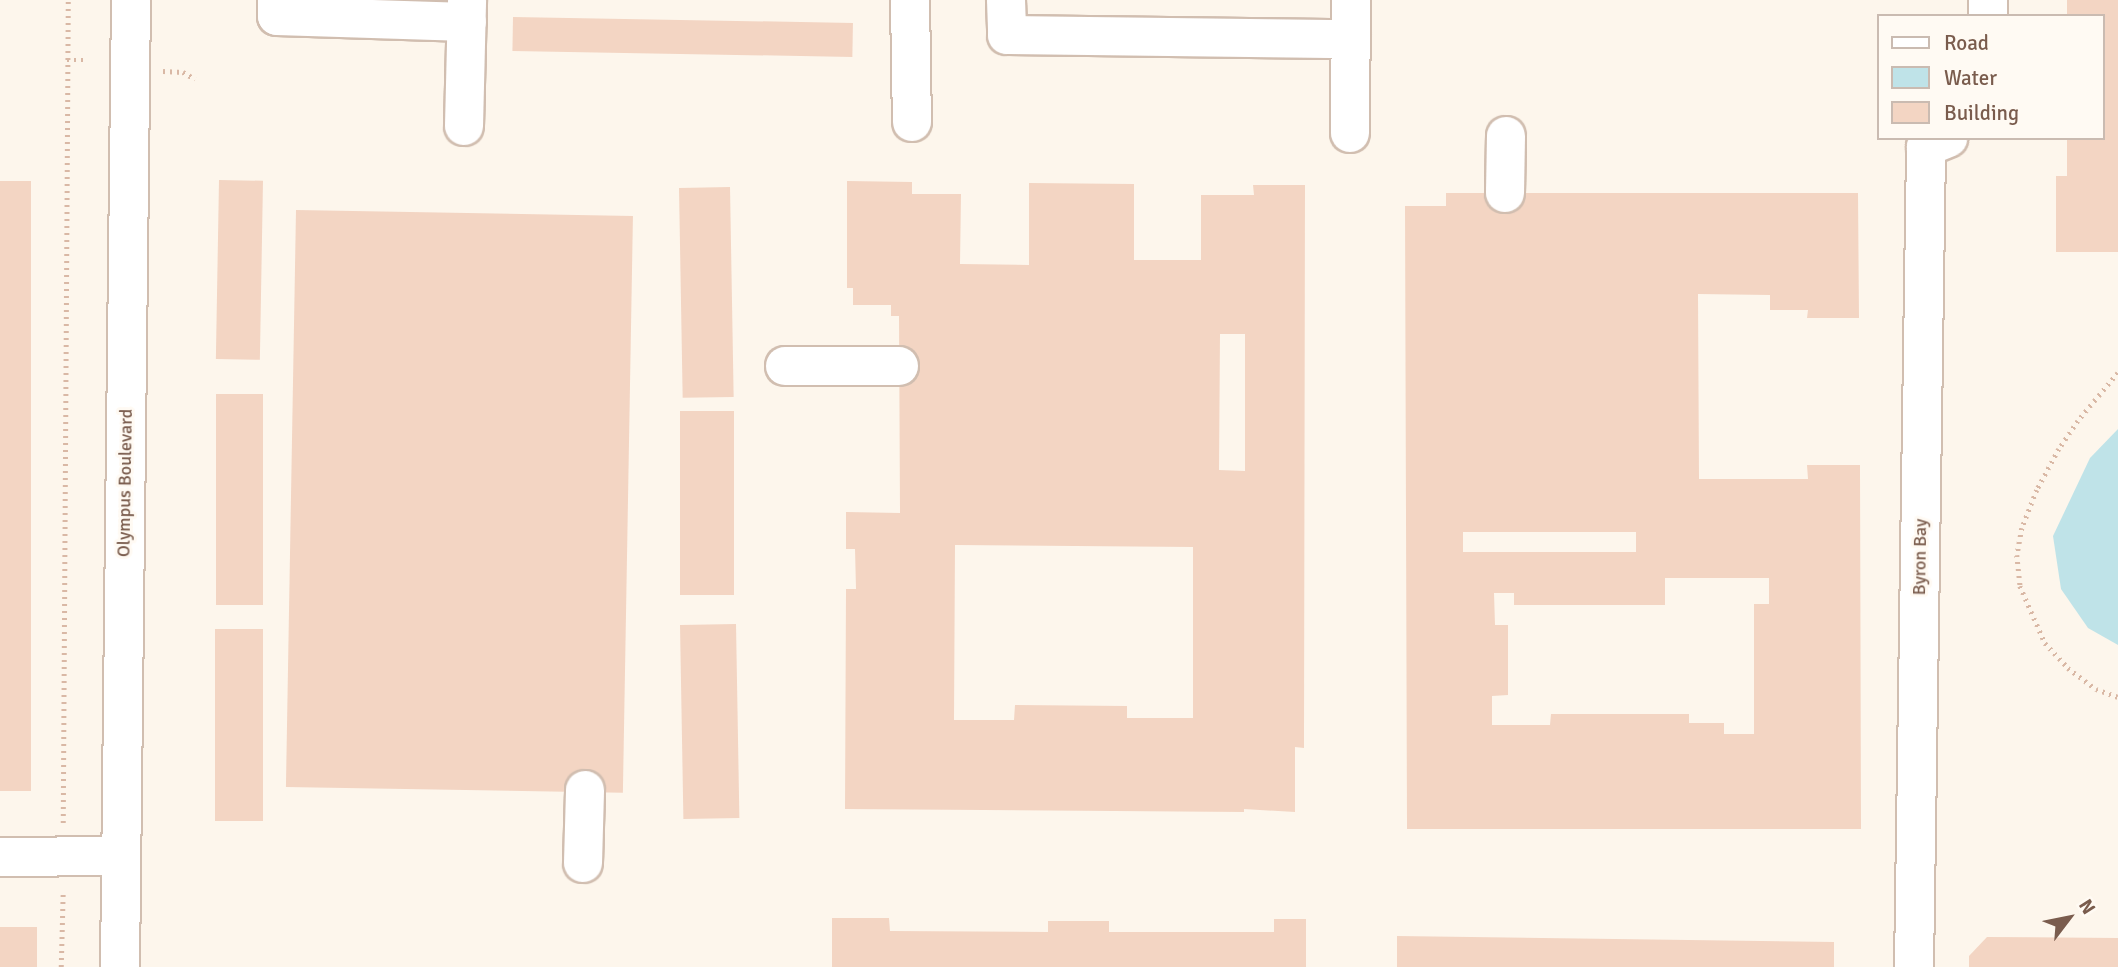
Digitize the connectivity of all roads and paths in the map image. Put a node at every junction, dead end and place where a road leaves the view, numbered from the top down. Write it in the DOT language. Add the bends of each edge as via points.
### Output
graph roads {
  1 [pos="68,0"];
  2 [pos="131,0"];
  3 [pos="277,0"];
  4 [pos="911,0"];
  5 [pos="1006,0"];
  6 [pos="1351,0"];
  7 [pos="467,11"];
  8 [pos="1350,39"];
  9 [pos="67,60"];
  10 [pos="85,60"];
  11 [pos="156,70"];
  12 [pos="195,79"];
  13 [pos="912,122"];
  14 [pos="464,125"];
  15 [pos="1350,134"];
  16 [pos="1506,136"];
  17 [pos="1937,143"];
  18 [pos="1505,193"];
  19 [pos="785,366"];
  20 [pos="899,366"];
  21 [pos="2118,373"];
  22 [pos="2118,697"];
  23 [pos="585,790"];
  24 [pos="63,856"];
  25 [pos="121,856"];
  26 [pos="0,857"];
  27 [pos="583,863"];
  28 [pos="61,967"];
  29 [pos="120,967"];
  30 [pos="1914,967"];
  1 -- 9 [label="path"];
  2 -- 25 [label="street, Olympus Boulevard"];
  3 -- 7 [label="street" via="277,16"];
  4 -- 13 [label="street"];
  5 -- 8 [label="street" via="1007,35"];
  6 -- 8 [label="street"];
  7 -- 14 [label="street"];
  8 -- 15 [label="street"];
  9 -- 10 [label="path"];
  9 -- 24 [label="path"];
  11 -- 12 [label="path" via="183,72"];
  16 -- 18 [label="street"];
  17 -- 30 [label="street, Byron Bay"];
  19 -- 20 [label="street"];
  21 -- 22 [label="path" via="2059,449 2037,490 2017,555 2021,586 2045,643 2087,682"];
  23 -- 27 [label="street"];
  24 -- 25 [label="street"];
  24 -- 26 [label="street"];
  24 -- 28 [label="path"];
  25 -- 29 [label="street, Olympus Boulevard"];
}
